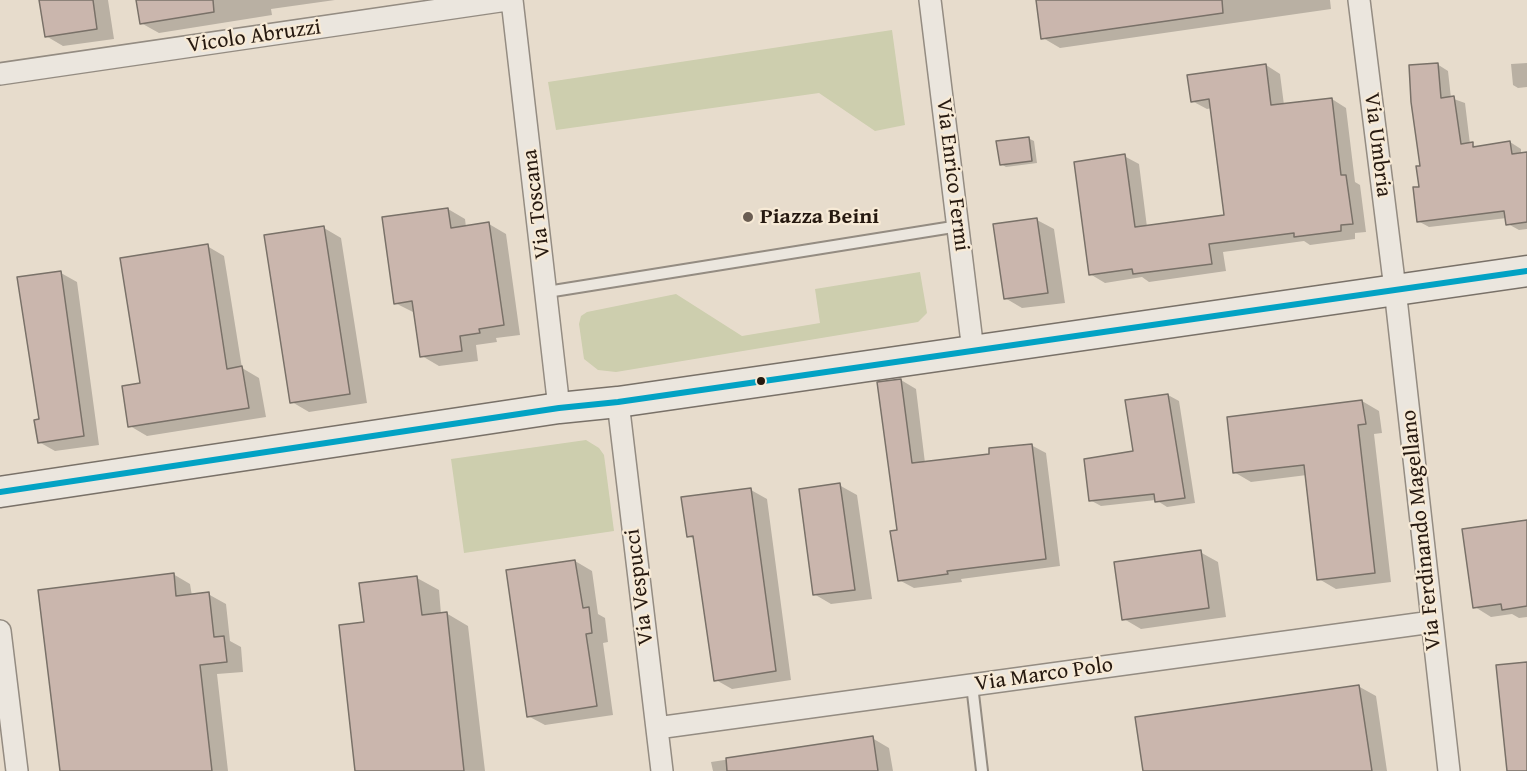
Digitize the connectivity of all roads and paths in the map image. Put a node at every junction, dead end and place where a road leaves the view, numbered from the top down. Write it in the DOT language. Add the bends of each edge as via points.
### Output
graph roads {
  1 [pos="507,0"];
  2 [pos="512,0"];
  3 [pos="930,0"];
  4 [pos="1359,0"];
  5 [pos="0,74"];
  6 [pos="959,226"];
  7 [pos="1527,271"];
  8 [pos="1395,289"];
  9 [pos="547,292"];
  10 [pos="973,351"];
  11 [pos="618,402"];
  12 [pos="559,408"];
  13 [pos="0,492"];
  14 [pos="1432,622"];
  15 [pos="0,631"];
  16 [pos="972,685"];
  17 [pos="657,728"];
  18 [pos="17,771"];
  19 [pos="662,771"];
  20 [pos="982,771"];
  21 [pos="1449,771"];
  1 -- 5 [label="street, Vicolo Abruzzi"];
  2 -- 9 [label="street, Via Toscana"];
  3 -- 6 [label="street, Via Enrico Fermi"];
  4 -- 8 [label="street, Via Umbria"];
  6 -- 9 [label="lane"];
  6 -- 10 [label="street, Via Enrico Fermi"];
  7 -- 8 [label="street"];
  8 -- 10 [label="street"];
  8 -- 14 [label="street, Via Ferdinando Magellano"];
  9 -- 12 [label="street, Via Toscana"];
  10 -- 11 [label="street"];
  11 -- 12 [label="street"];
  11 -- 17 [label="street, Via Vespucci"];
  12 -- 13 [label="street"];
  14 -- 16 [label="street, Via Marco Polo"];
  14 -- 21 [label="street, Via Ferdinando Magellano"];
  15 -- 18 [label="street"];
  16 -- 17 [label="street, Via Marco Polo"];
  16 -- 20 [label="lane"];
  17 -- 19 [label="street, Via Vespucci"];
}
